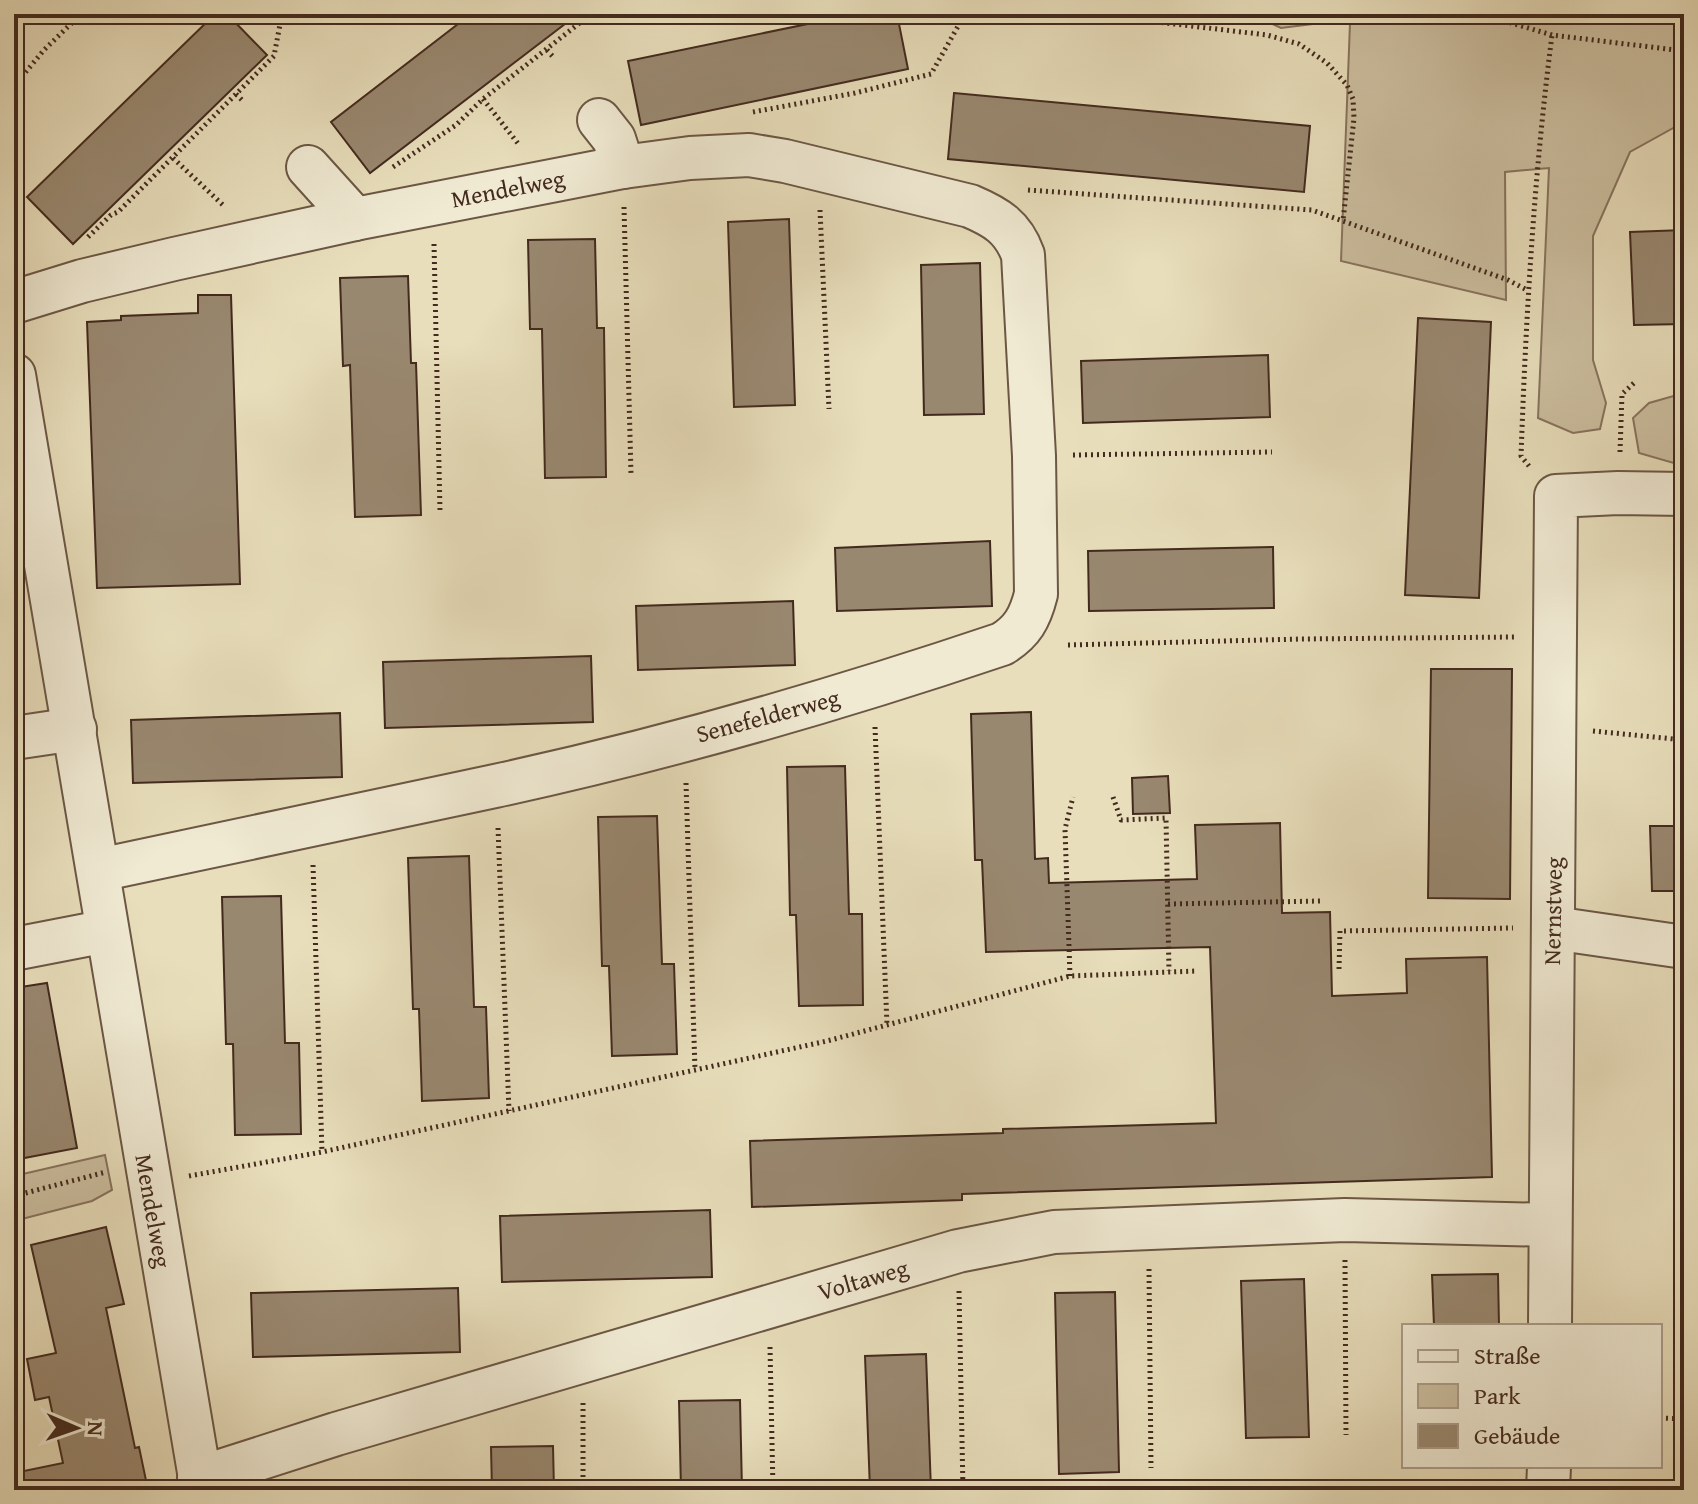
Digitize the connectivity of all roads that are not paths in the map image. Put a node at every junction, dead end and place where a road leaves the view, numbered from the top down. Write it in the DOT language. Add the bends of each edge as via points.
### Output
graph roads {
  1 [pos="599,120"];
  2 [pos="308,167"];
  3 [pos="623,167"];
  4 [pos="366,217"];
  5 [pos="998,220"];
  6 [pos="14,302"];
  7 [pos="14,375"];
  8 [pos="1684,494"];
  9 [pos="25,516"];
  10 [pos="75,729"];
  11 [pos="14,738"];
  12 [pos="99,870"];
  13 [pos="1553,928"];
  14 [pos="107,931"];
  15 [pos="1684,947"];
  16 [pos="14,949"];
  17 [pos="1550,1225"];
  18 [pos="1550,1324"];
  19 [pos="1549,1468"];
  20 [pos="201,1484"];
  21 [pos="1548,1490"];
  1 -- 3 [label="street" via="614,139"];
  2 -- 4 [label="street"];
  3 -- 4 [label="street, Mendelweg"];
  3 -- 5 [label="street, Mendelweg" via="749,155 970,206"];
  4 -- 6 [label="street, Mendelweg" via="82,281"];
  5 -- 12 [label="street, Senefelderweg" via="1014,235 1023,255 1034,456 1036,594 1015,636 874,687 684,739 497,786"];
  7 -- 9 [label="street, Mendelweg"];
  8 -- 13 [label="street, Nernstweg" via="1556,496"];
  9 -- 10 [label="street, Mendelweg"];
  10 -- 11 [label="street"];
  10 -- 12 [label="street, Mendelweg"];
  12 -- 14 [label="street, Mendelweg"];
  13 -- 15 [label="street"];
  13 -- 17 [label="street, Nernstweg"];
  14 -- 16 [label="street"];
  14 -- 20 [label="street, Mendelweg"];
  17 -- 18 [label="street, Nernstweg"];
  17 -- 20 [label="street, Voltaweg" via="1345,1220 1054,1232 958,1251 336,1434"];
  19 -- 21 [label="street"];
}
